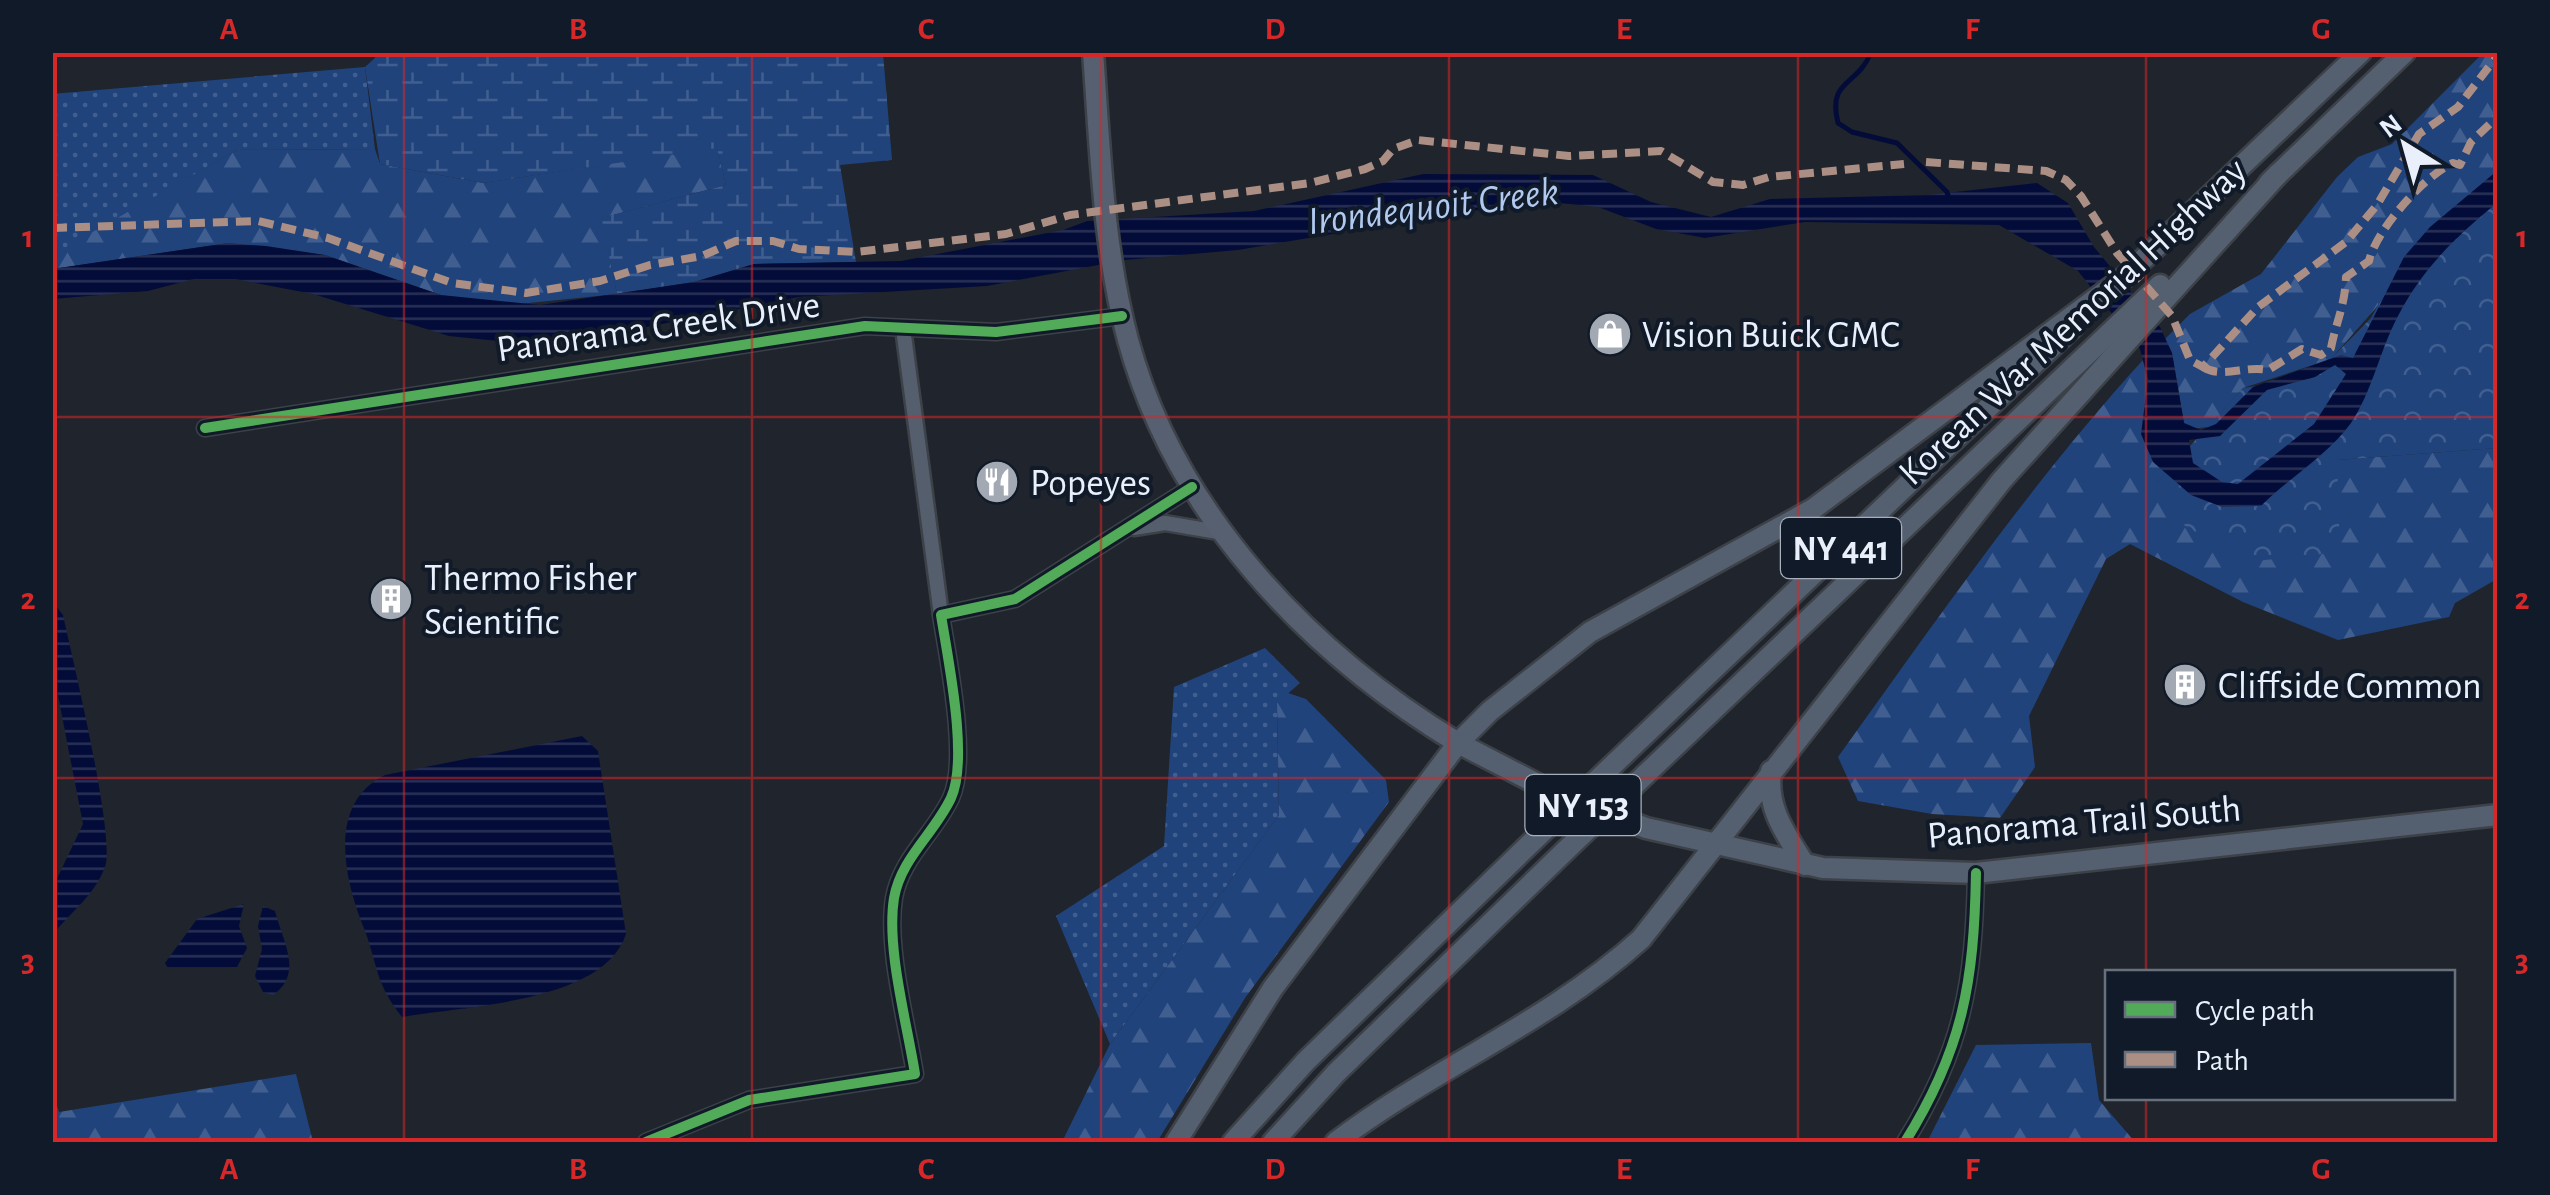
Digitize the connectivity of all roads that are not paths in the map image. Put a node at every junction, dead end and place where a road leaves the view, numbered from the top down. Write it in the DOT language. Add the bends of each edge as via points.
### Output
graph roads {
  1 [pos="1093,52"];
  2 [pos="2361,52"];
  3 [pos="2405,52"];
  4 [pos="1122,316"];
  5 [pos="903,328"];
  6 [pos="2063,328"];
  7 [pos="2095,360"];
  8 [pos="206,428"];
  9 [pos="1192,486"];
  10 [pos="1124,530"];
  11 [pos="1224,533"];
  12 [pos="941,615"];
  13 [pos="1458,743"];
  14 [pos="1772,768"];
  15 [pos="2498,815"];
  16 [pos="1716,847"];
  17 [pos="1805,865"];
  18 [pos="1976,874"];
  19 [pos="646,1142"];
  20 [pos="1176,1142"];
  21 [pos="1233,1142"];
  22 [pos="1273,1142"];
  23 [pos="1336,1142"];
  24 [pos="1905,1142"];
  1 -- 4 [label="main road, Panorama Trail South"];
  2 -- 6 [label="main road, Korean War Memorial Highway"];
  3 -- 7 [label="main road, Korean War Memorial Highway"];
  4 -- 5 [label="street, Panorama Creek Drive" via="996,332"];
  4 -- 9 [label="main road, Panorama Trail South" via="1143,386"];
  5 -- 8 [label="street, Panorama Creek Drive" via="865,326"];
  5 -- 12 [label="street"];
  6 -- 13 [label="main road" via="1813,509 1590,632"];
  6 -- 21 [label="main road, Korean War Memorial Highway / NY 441, bridge" via="1306,1061"];
  7 -- 14 [label="main road"];
  7 -- 22 [label="main road, Korean War Memorial Highway / NY 441, bridge" via="1565,851"];
  9 -- 10 [label="street"];
  9 -- 11 [label="main road, Panorama Trail South"];
  10 -- 11 [label="street" via="1166,524"];
  10 -- 12 [label="street" via="1015,599"];
  11 -- 13 [label="main road, Panorama Trail South" via="1305,627 1382,692"];
  12 -- 19 [label="street" via="960,764 942,814 904,866 893,910 915,1074 749,1100"];
  13 -- 16 [label="main road, Panorama Trail South / NY 153" via="1597,811"];
  13 -- 20 [label="main road" via="1273,988"];
  14 -- 16 [label="main road"];
  14 -- 17 [label="main road" via="1768,792 1775,815"];
  15 -- 18 [label="main road, Panorama Trail South / NY 153"];
  16 -- 17 [label="main road, Panorama Trail South / NY 153"];
  16 -- 23 [label="main road" via="1641,940 1604,973"];
  17 -- 18 [label="main road, Panorama Trail South / NY 153"];
  18 -- 24 [label="street" via="1974,955 1959,1036"];
}
